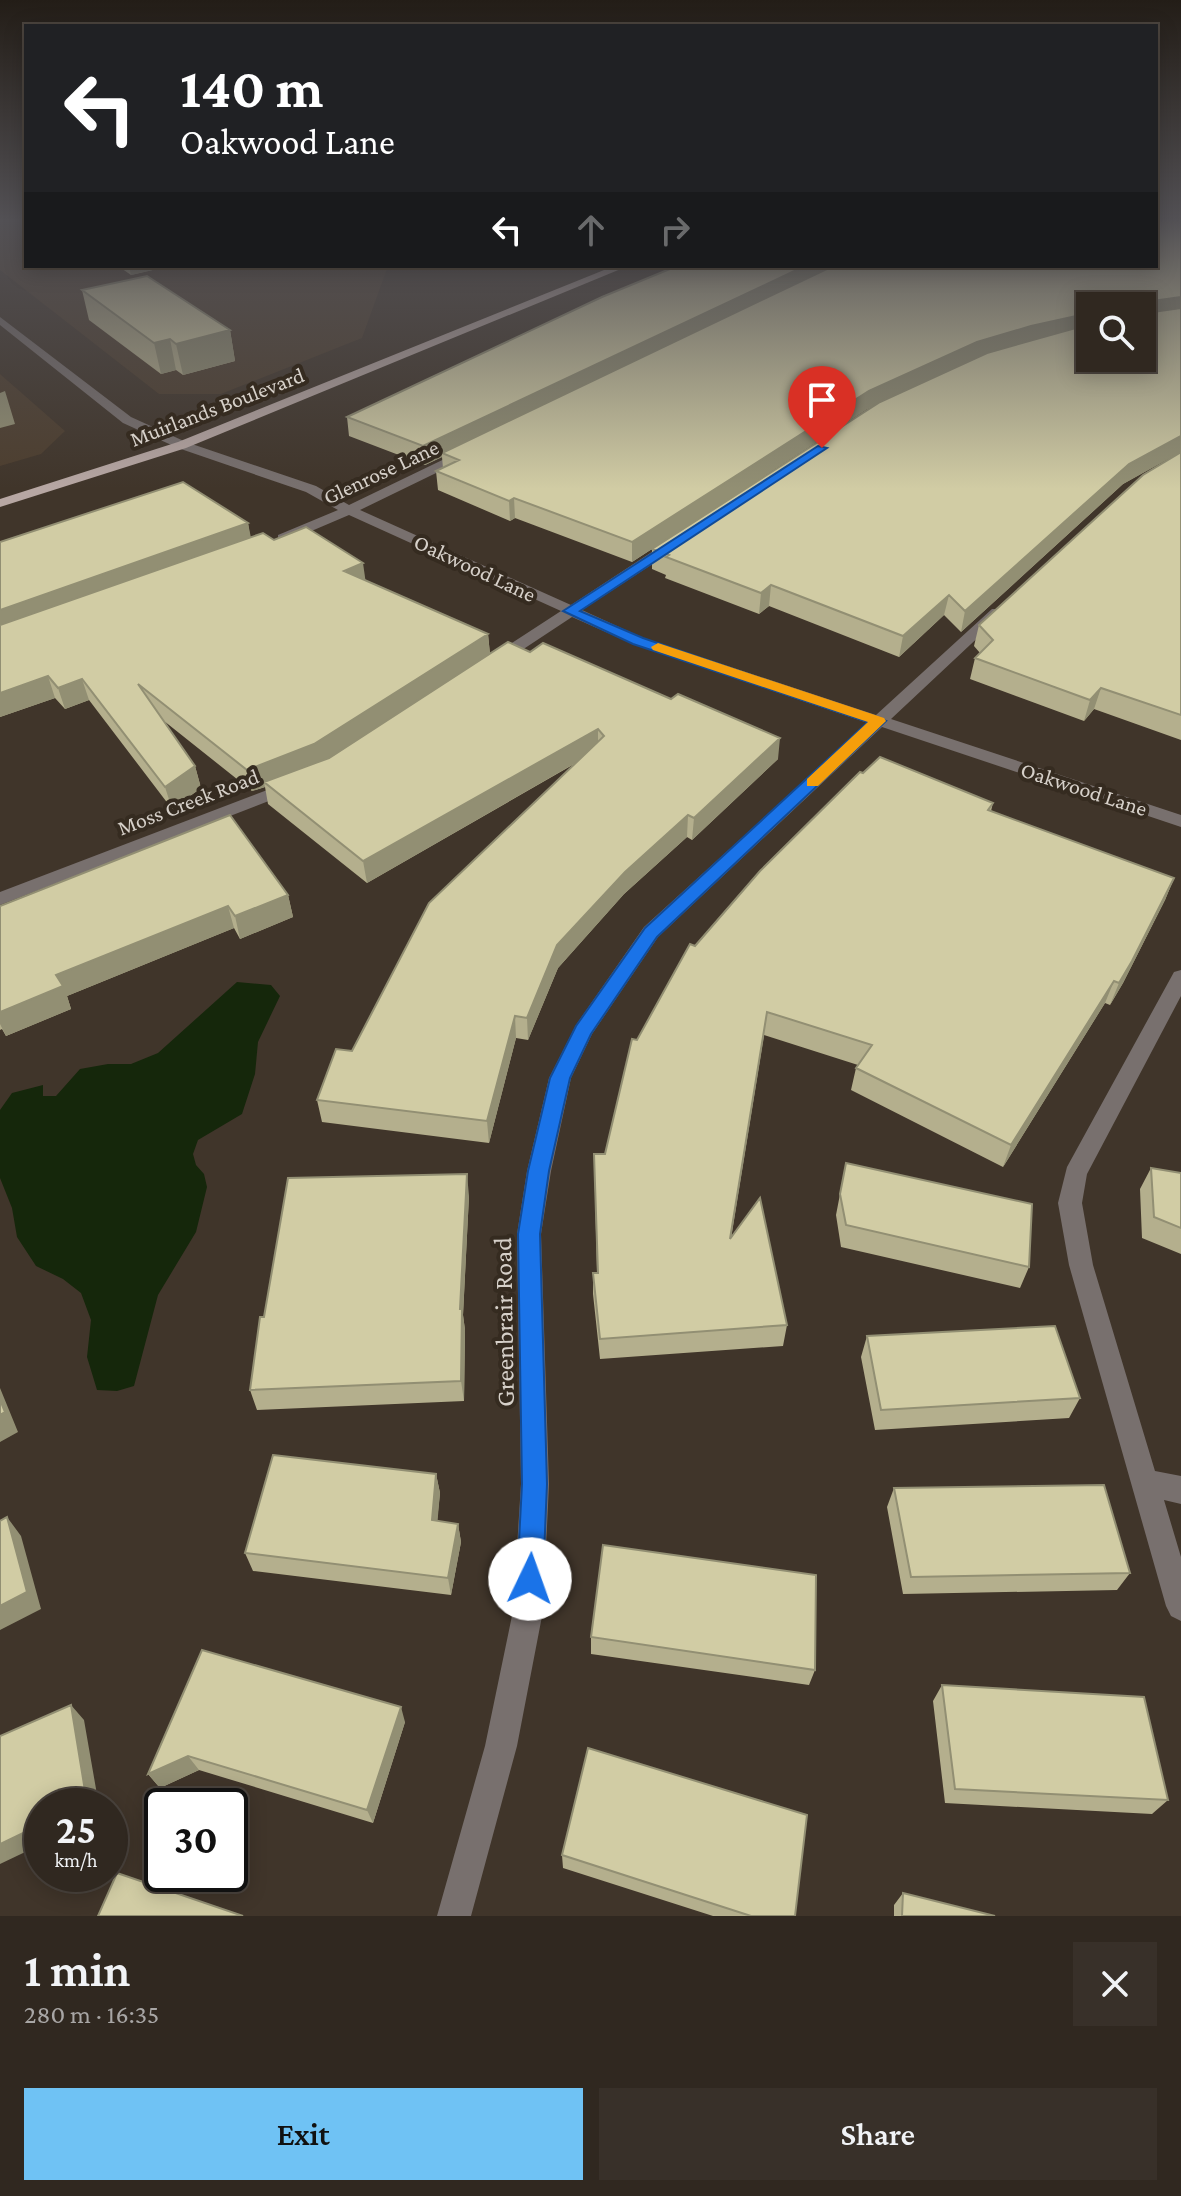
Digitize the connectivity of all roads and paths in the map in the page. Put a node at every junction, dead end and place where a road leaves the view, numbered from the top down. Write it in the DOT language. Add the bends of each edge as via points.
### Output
graph roads {
  1 [pos="516,309"];
  2 [pos="0,320"];
  3 [pos="182,445"];
  4 [pos="475,449"];
  5 [pos="0,503"];
  6 [pos="349,510"];
  7 [pos="688,535"];
  8 [pos="270,544"];
  9 [pos="1016,595"];
  10 [pos="570,611"];
  11 [pos="480,671"];
  12 [pos="879,721"];
  13 [pos="310,779"];
  14 [pos="1181,821"];
  15 [pos="0,899"];
  16 [pos="1181,977"];
  17 [pos="1174,1008"];
  18 [pos="1145,1482"];
  19 [pos="1181,1490"];
  20 [pos="1181,1606"];
  21 [pos="454,1916"];
  1 -- 3 [label="main road, Muirlands Boulevard"];
  2 -- 3 [label="street, Oakwood Lane" via="127,420"];
  3 -- 5 [label="main road, Muirlands Boulevard"];
  3 -- 6 [label="street, Oakwood Lane" via="311,489"];
  4 -- 6 [label="street, Glenrose Lane"];
  6 -- 8 [label="street, Glenrose Lane"];
  6 -- 10 [label="street, Oakwood Lane"];
  7 -- 10 [label="street"];
  9 -- 12 [label="street, Greenbrair Road"];
  10 -- 11 [label="street"];
  10 -- 12 [label="street, Oakwood Lane" via="638,641"];
  12 -- 14 [label="street, Oakwood Lane"];
  12 -- 21 [label="street, Greenbrair Road" via="651,932 583,1031 560,1078 529,1234 535,1484 528,1611 501,1746"];
  13 -- 15 [label="street, Moss Creek Road"];
  16 -- 17 [label="street"];
  17 -- 18 [label="street" via="1075,1174 1070,1203 1081,1265"];
  18 -- 19 [label="street"];
  18 -- 20 [label="street"];
}
